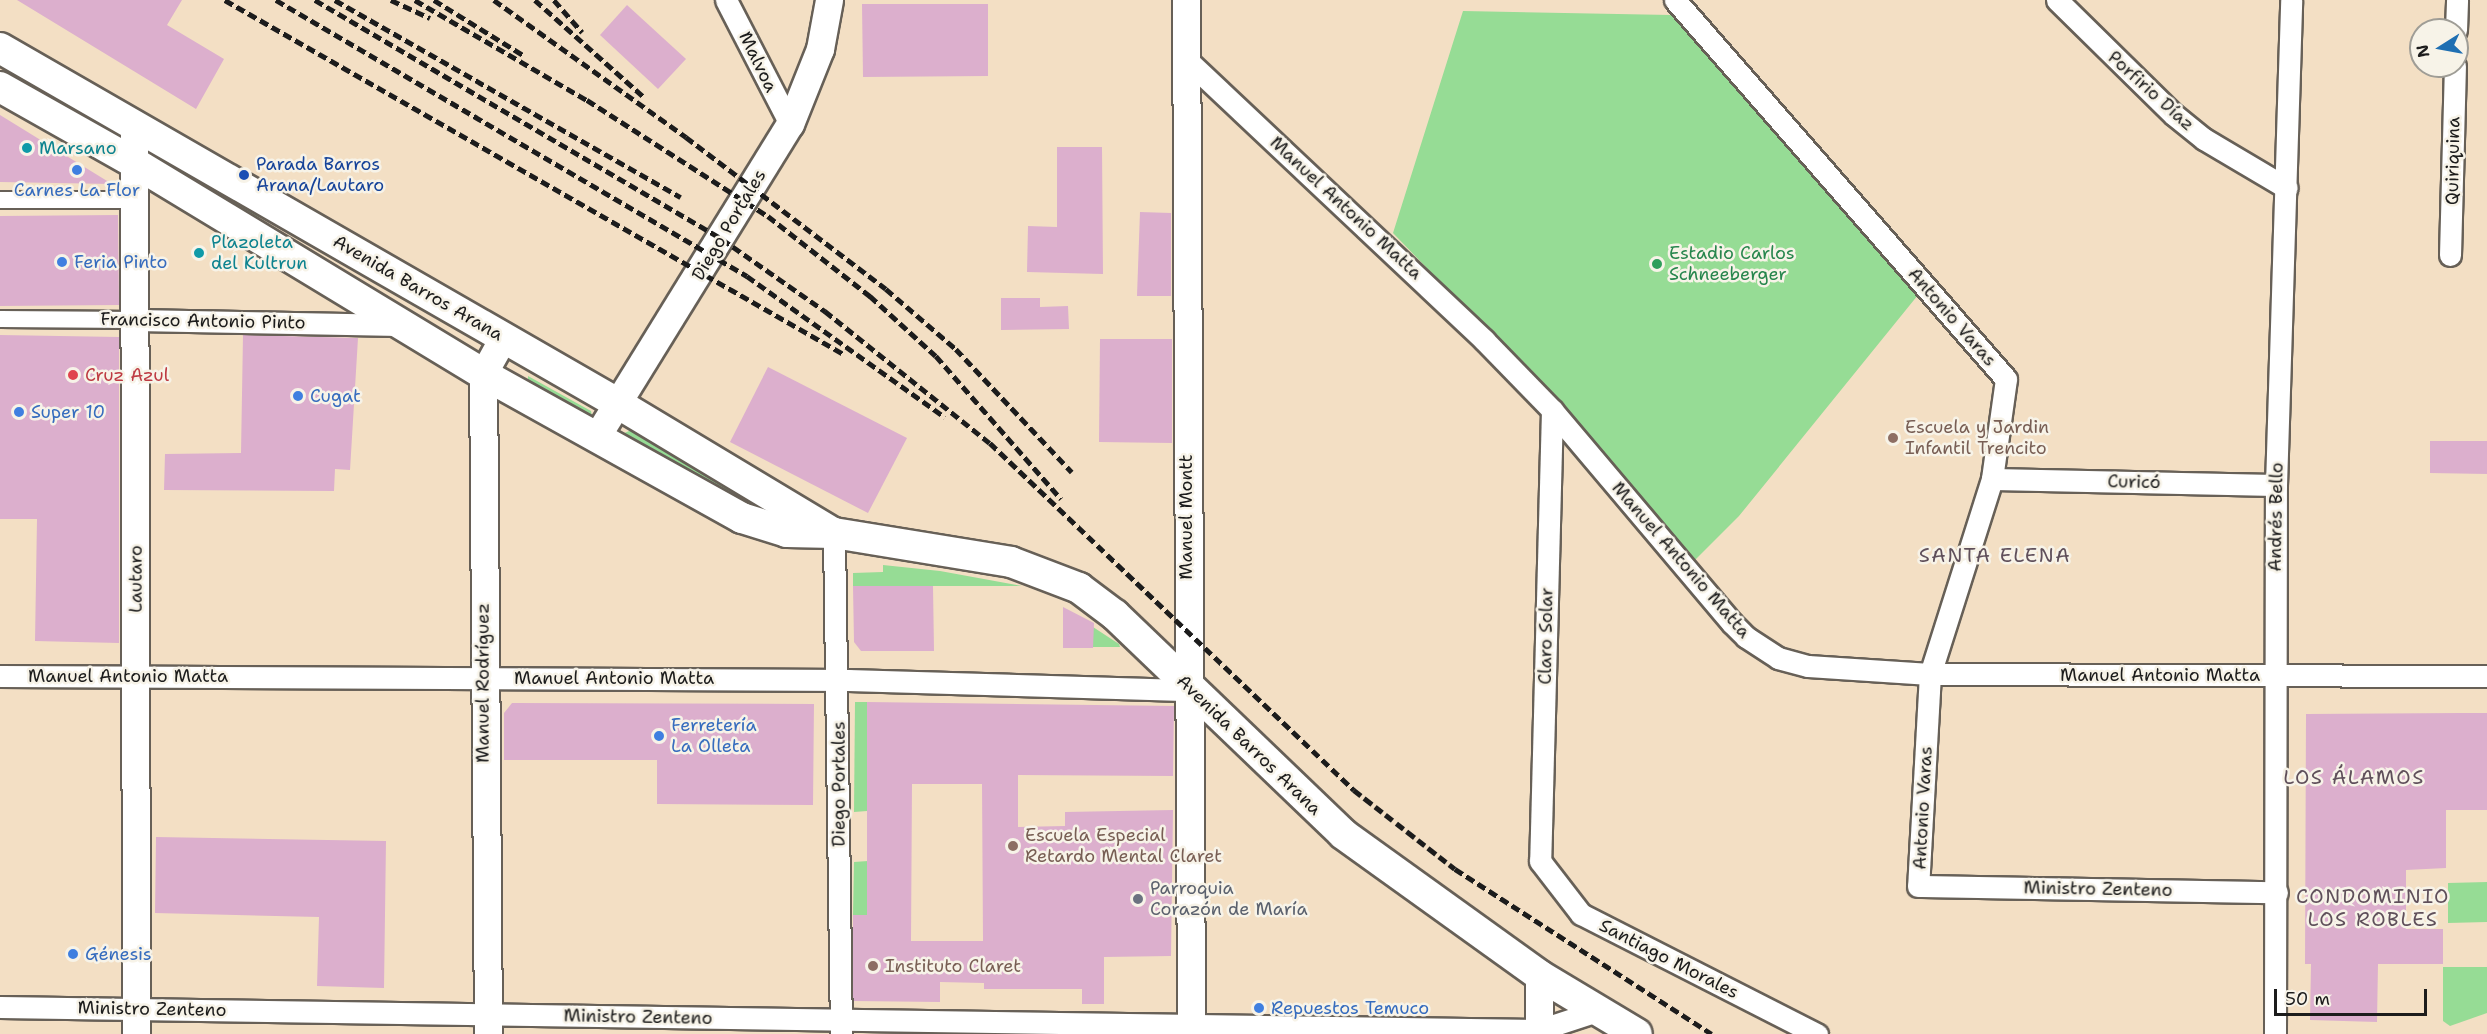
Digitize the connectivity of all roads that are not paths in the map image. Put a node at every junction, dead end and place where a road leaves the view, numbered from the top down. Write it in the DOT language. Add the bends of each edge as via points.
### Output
graph roads {
  1 [pos="726,0"];
  2 [pos="829,0"];
  3 [pos="1186,0"];
  4 [pos="1675,0"];
  5 [pos="2057,0"];
  6 [pos="2290,0"];
  7 [pos="2457,0"];
  8 [pos="2456,18"];
  9 [pos="0,48"];
  10 [pos="1186,58"];
  11 [pos="2455,78"];
  12 [pos="0,87"];
  13 [pos="134,123"];
  14 [pos="790,124"];
  15 [pos="135,163"];
  16 [pos="2287,188"];
  17 [pos="0,200"];
  18 [pos="135,200"];
  19 [pos="2450,255"];
  20 [pos="0,319"];
  21 [pos="136,320"];
  22 [pos="407,325"];
  23 [pos="503,338"];
  24 [pos="483,374"];
  25 [pos="617,404"];
  26 [pos="1552,410"];
  27 [pos="597,436"];
  28 [pos="1992,479"];
  29 [pos="2276,485"];
  30 [pos="834,533"];
  31 [pos="1930,674"];
  32 [pos="136,675"];
  33 [pos="2274,675"];
  34 [pos="0,676"];
  35 [pos="2487,676"];
  36 [pos="483,677"];
  37 [pos="838,680"];
  38 [pos="1191,690"];
  39 [pos="1540,861"];
  40 [pos="1918,886"];
  41 [pos="2277,892"];
  42 [pos="1539,975"];
  43 [pos="0,1007"];
  44 [pos="1596,1011"];
  45 [pos="136,1021"];
  46 [pos="488,1024"];
  47 [pos="840,1027"];
  48 [pos="1190,1030"];
  49 [pos="1539,1032"];
  50 [pos="1637,1034"];
  51 [pos="1817,1034"];
  52 [pos="2275,1034"];
  1 -- 14 [label="street, Malvoa"];
  2 -- 14 [label="street, Diego Portales" via="820,49"];
  3 -- 10 [label="street, Manuel Montt"];
  4 -- 28 [label="street, Antonio Varas" via="2007,379"];
  5 -- 16 [label="street, Porfirio Díaz" via="2165,107 2204,139"];
  6 -- 16 [label="street, Andrés Bello"];
  7 -- 8 [label="street"];
  9 -- 13 [label="main road, Avenida Barros Arana"];
  10 -- 26 [label="street, Manuel Antonio Matta" via="1396,255"];
  10 -- 38 [label="street, Manuel Montt" via="1186,584"];
  11 -- 19 [label="street, Quiriquina"];
  12 -- 15 [label="main road, Avenida Barros Arana"];
  13 -- 15 [label="street, Lautaro"];
  13 -- 23 [label="main road, Avenida Barros Arana"];
  14 -- 25 [label="street, Diego Portales"];
  15 -- 18 [label="street, Lautaro"];
  15 -- 22 [label="main road, Avenida Barros Arana"];
  16 -- 29 [label="street, Andrés Bello"];
  17 -- 18 [label="street"];
  18 -- 21 [label="street, Lautaro"];
  20 -- 21 [label="street, Francisco Antonio Pinto"];
  21 -- 22 [label="street, Francisco Antonio Pinto"];
  21 -- 32 [label="street, Lautaro"];
  22 -- 24 [label="main road, Avenida Barros Arana"];
  23 -- 24 [label="street, Manuel Rodríguez"];
  23 -- 25 [label="main road, Avenida Barros Arana"];
  24 -- 27 [label="main road, Avenida Barros Arana"];
  24 -- 36 [label="street, Manuel Rodríguez"];
  25 -- 27 [label="street, Diego Portales"];
  25 -- 30 [label="main road, Avenida Barros Arana"];
  26 -- 31 [label="street, Manuel Antonio Matta" via="1732,623 1761,649 1808,666"];
  26 -- 39 [label="street, Claro Solar"];
  27 -- 30 [label="main road, Avenida Barros Arana" via="742,518 787,532"];
  28 -- 29 [label="street, Curicó"];
  28 -- 31 [label="street, Antonio Varas"];
  29 -- 33 [label="street, Andrés Bello"];
  30 -- 37 [label="street, Diego Portales"];
  30 -- 38 [label="main road, Avenida Barros Arana" via="1011,562 1059,578 1115,615"];
  31 -- 33 [label="street, Manuel Antonio Matta"];
  31 -- 40 [label="street, Antonio Varas"];
  32 -- 34 [label="street, Manuel Antonio Matta"];
  32 -- 36 [label="street, Manuel Antonio Matta"];
  32 -- 45 [label="street, Lautaro"];
  33 -- 35 [label="street, Manuel Antonio Matta"];
  33 -- 41 [label="street, Andrés Bello"];
  36 -- 37 [label="street, Manuel Antonio Matta"];
  36 -- 46 [label="street, Manuel Rodríguez"];
  37 -- 38 [label="street, Manuel Antonio Matta"];
  37 -- 47 [label="street, Diego Portales"];
  38 -- 42 [label="main road, Avenida Barros Arana" via="1343,834"];
  38 -- 48 [label="street, Manuel Montt"];
  39 -- 51 [label="street, Santiago Morales" via="1581,914"];
  40 -- 41 [label="street, Ministro Zenteno"];
  41 -- 52 [label="street, Andrés Bello"];
  42 -- 44 [label="main road, Avenida Barros Arana"];
  42 -- 49 [label="street"];
  43 -- 45 [label="street, Ministro Zenteno"];
  44 -- 49 [label="street, Ministro Zenteno"];
  44 -- 50 [label="main road, Avenida Barros Arana"];
  45 -- 46 [label="street, Ministro Zenteno"];
  46 -- 47 [label="street, Ministro Zenteno"];
  47 -- 48 [label="street, Ministro Zenteno"];
  48 -- 49 [label="street, Ministro Zenteno"];
}
